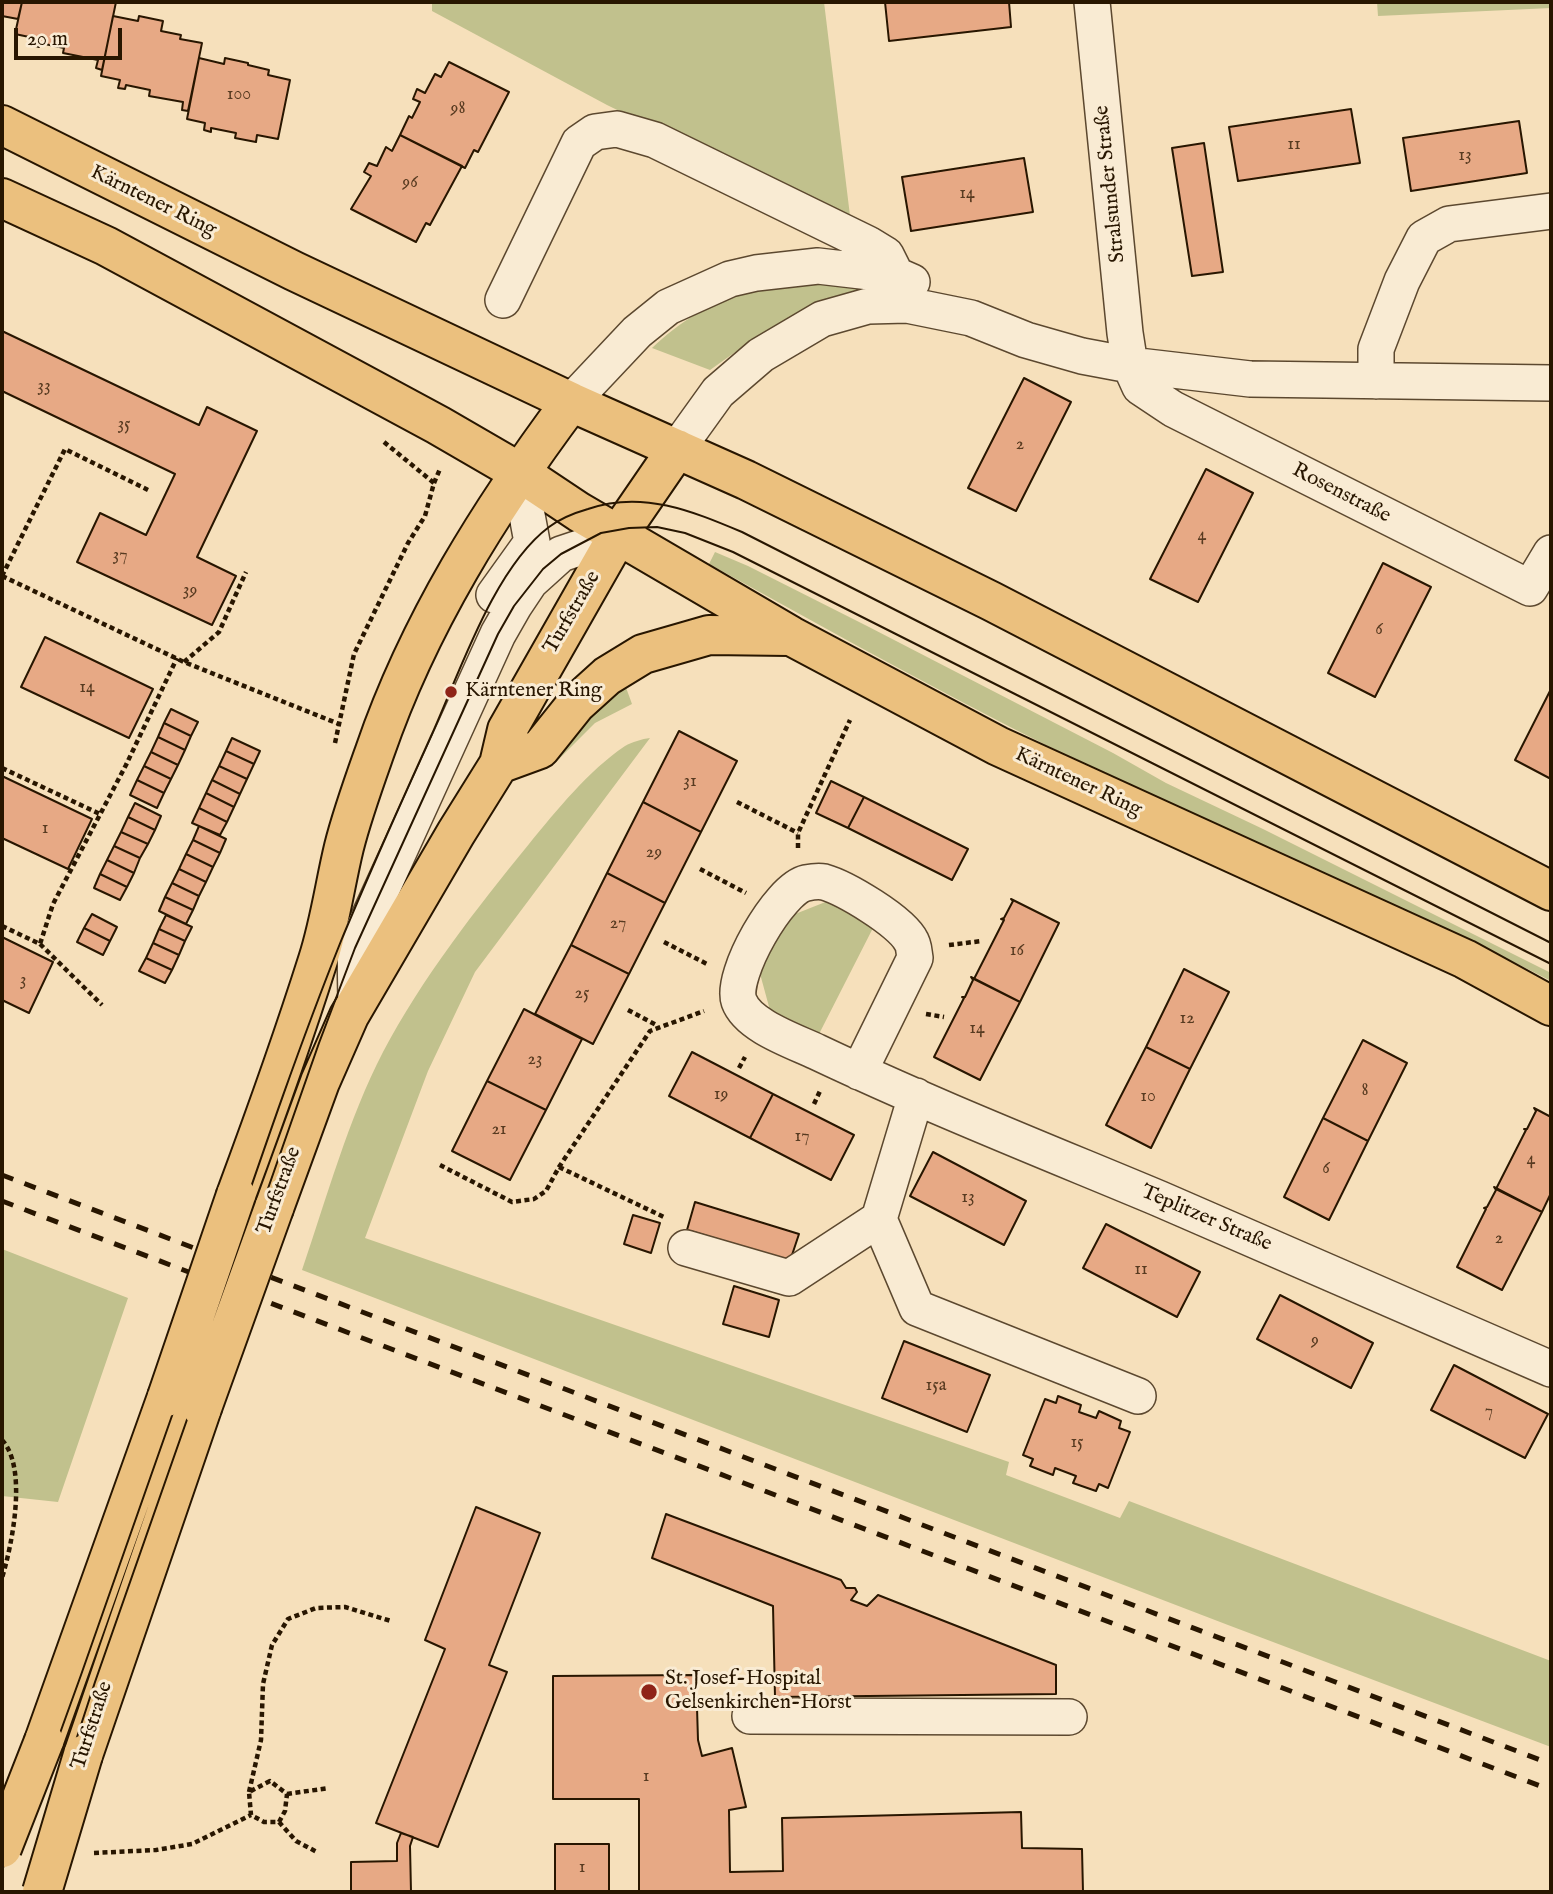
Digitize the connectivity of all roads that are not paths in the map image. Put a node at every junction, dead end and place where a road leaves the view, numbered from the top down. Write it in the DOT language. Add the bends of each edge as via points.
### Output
graph roads {
  1 [pos="1092,2"];
  2 [pos="2,125"];
  3 [pos="2,198"];
  4 [pos="1551,211"];
  5 [pos="896,275"];
  6 [pos="502,300"];
  7 [pos="971,318"];
  8 [pos="1130,365"];
  9 [pos="1376,381"];
  10 [pos="1551,383"];
  11 [pos="572,402"];
  12 [pos="677,449"];
  13 [pos="519,472"];
  14 [pos="618,535"];
  15 [pos="1551,553"];
  16 [pos="790,636"];
  17 [pos="499,764"];
  18 [pos="1551,891"];
  19 [pos="356,1002"];
  20 [pos="1551,1006"];
  21 [pos="859,1072"];
  22 [pos="915,1096"];
  23 [pos="879,1219"];
  24 [pos="686,1248"];
  25 [pos="1551,1369"];
  26 [pos="1138,1396"];
  27 [pos="184,1402"];
  28 [pos="750,1716"];
  29 [pos="1069,1717"];
  30 [pos="2,1848"];
  31 [pos="41,1892"];
  1 -- 8 [label="street, Stralsunder Straße"];
  2 -- 11 [label="main road, Kärntener Ring" via="294,271"];
  3 -- 13 [label="main road, Kärntener Ring" via="106,246"];
  4 -- 9 [label="street" via="1449,224 1424,238 1376,349"];
  5 -- 6 [label="street" via="886,255 868,244 655,140 617,130 594,132 579,143"];
  5 -- 7 [label="street" via="933,290"];
  5 -- 11 [label="street" via="818,266 730,279 668,307 637,332"];
  7 -- 8 [label="street" via="1026,340"];
  7 -- 12 [label="street" via="907,305 868,306 822,319 761,355 718,392"];
  8 -- 9 [label="street" via="1250,379"];
  8 -- 15 [label="street, Rosenstraße" via="1140,387 1173,410 1530,588"];
  9 -- 10 [label="street"];
  11 -- 12 [label="main road, Kärntener Ring"];
  11 -- 13 [label="main road"];
  12 -- 14 [label="main road"];
  12 -- 18 [label="main road, Kärntener Ring" via="991,601"];
  13 -- 14 [label="main road, Kärntener Ring"];
  13 -- 27 [label="main road, Turfstraße, bridge" via="449,585 375,749 345,843 318,958 236,1195"];
  14 -- 16 [label="main road, Kärntener Ring"];
  14 -- 17 [label="main road, Turfstraße" via="507,730"];
  14 -- 19 [label="street" via="561,554 530,582 503,625 355,948"];
  16 -- 17 [label="main road" via="709,635 643,654 607,676 576,704 540,749"];
  16 -- 20 [label="main road, Kärntener Ring" via="998,746 1465,959"];
  17 -- 19 [label="main road, Turfstraße"];
  19 -- 27 [label="main road, Turfstraße, bridge" via="320,1082 274,1208"];
  21 -- 21 [label="street, Teplitzer Straße" via="915,958 912,942 879,910 822,881 803,883 769,918 740,976 738,999 747,1014 772,1031"];
  21 -- 22 [label="street, Teplitzer Straße"];
  22 -- 23 [label="street"];
  22 -- 25 [label="street, Teplitzer Straße"];
  23 -- 24 [label="street" via="789,1278"];
  23 -- 26 [label="street" via="917,1308"];
  27 -- 30 [label="main road, Turfstraße, bridge"];
  27 -- 31 [label="main road, Turfstraße, bridge"];
  28 -- 29 [label="street"];
}
